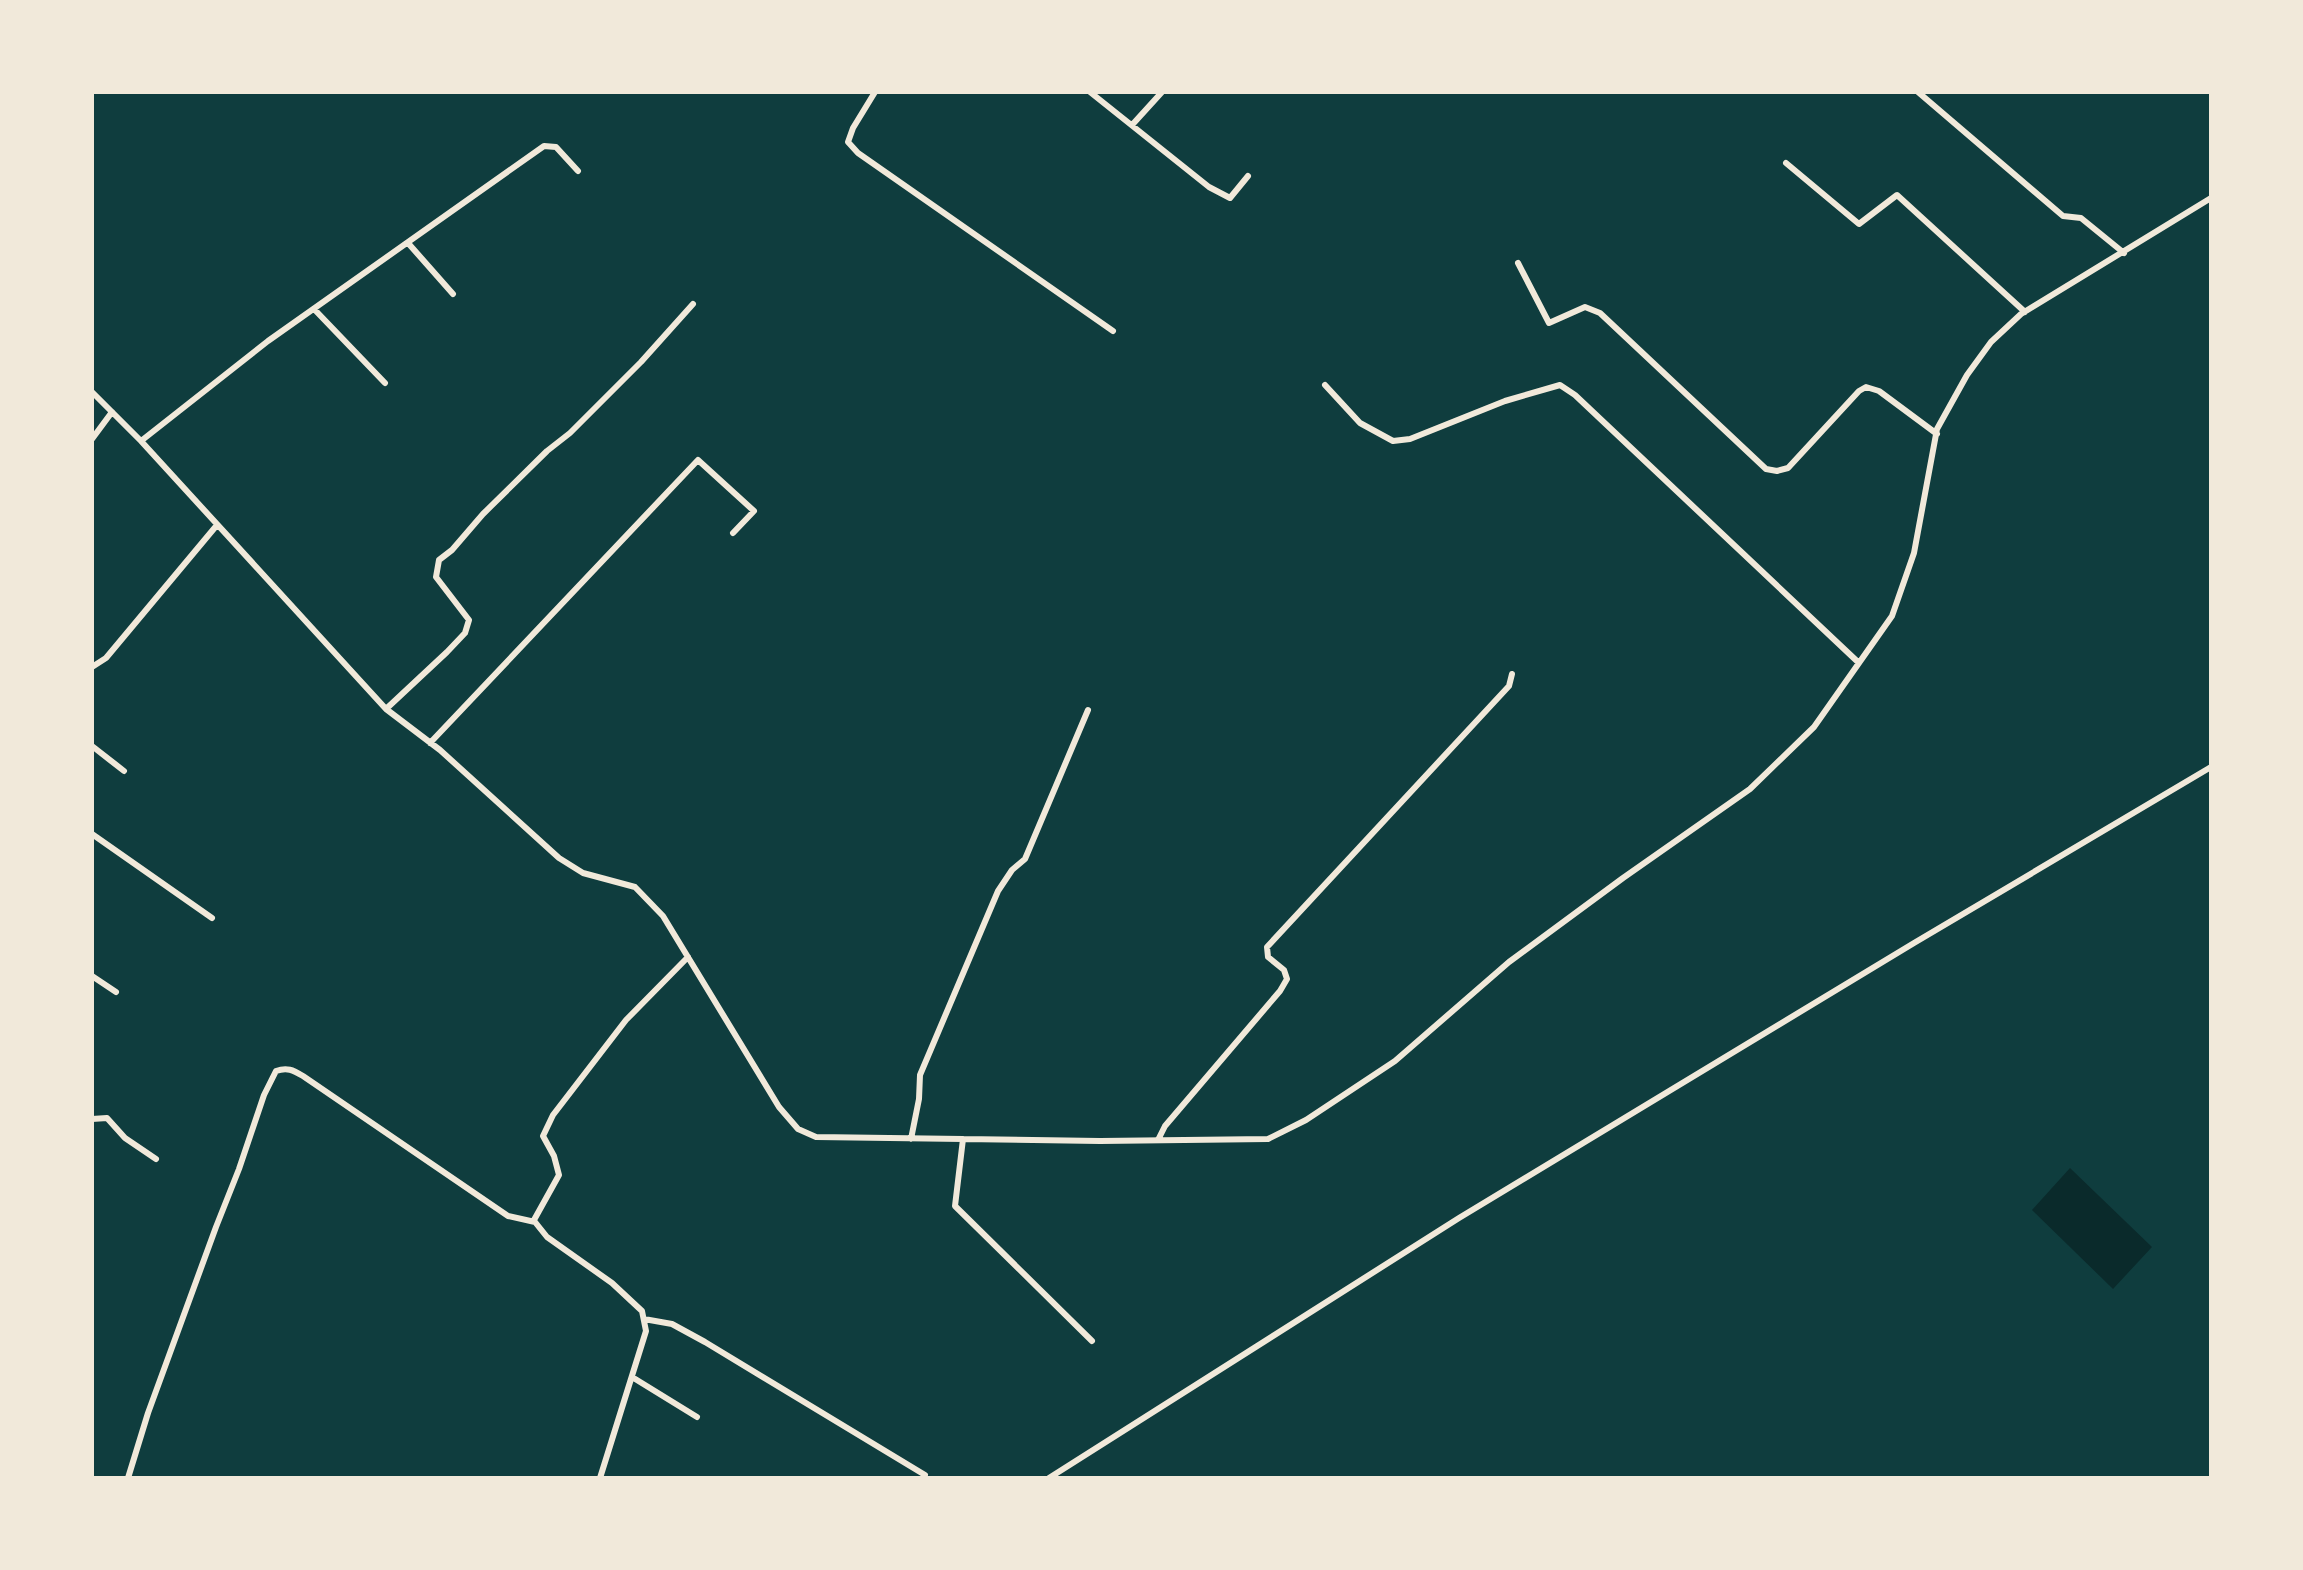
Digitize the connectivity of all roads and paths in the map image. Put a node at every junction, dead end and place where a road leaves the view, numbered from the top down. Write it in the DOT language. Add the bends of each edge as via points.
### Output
graph roads {
  1 [pos="875,92"];
  2 [pos="1090,92"];
  3 [pos="1162,92"];
  4 [pos="1918,92"];
  5 [pos="1132,125"];
  6 [pos="1786,163"];
  7 [pos="578,171"];
  8 [pos="1248,176"];
  9 [pos="2211,198"];
  10 [pos="408,243"];
  11 [pos="2124,253"];
  12 [pos="1518,263"];
  13 [pos="453,294"];
  14 [pos="693,304"];
  15 [pos="314,309"];
  16 [pos="2025,312"];
  17 [pos="1113,331"];
  18 [pos="385,383"];
  19 [pos="1325,385"];
  20 [pos="92,392"];
  21 [pos="112,412"];
  22 [pos="1937,434"];
  23 [pos="92,439"];
  24 [pos="141,441"];
  25 [pos="217,525"];
  26 [pos="733,533"];
  27 [pos="1859,663"];
  28 [pos="92,667"];
  29 [pos="1512,674"];
  30 [pos="386,709"];
  31 [pos="1088,710"];
  32 [pos="430,743"];
  33 [pos="92,746"];
  34 [pos="2211,767"];
  35 [pos="124,771"];
  36 [pos="92,834"];
  37 [pos="212,918"];
  38 [pos="688,957"];
  39 [pos="92,976"];
  40 [pos="116,992"];
  41 [pos="92,1119"];
  42 [pos="911,1139"];
  43 [pos="963,1139"];
  44 [pos="1158,1140"];
  45 [pos="156,1159"];
  46 [pos="535,1222"];
  47 [pos="644,1319"];
  48 [pos="1092,1341"];
  49 [pos="632,1377"];
  50 [pos="697,1417"];
  51 [pos="925,1475"];
  52 [pos="128,1478"];
  53 [pos="600,1478"];
  54 [pos="1049,1478"];
  1 -- 17 [label="street" via="848,142 858,153"];
  2 -- 5 [label="street"];
  3 -- 5 [label="street"];
  4 -- 11 [label="street" via="2063,216 2081,218"];
  5 -- 8 [label="street" via="1230,198"];
  6 -- 16 [label="street" via="1859,224 1897,195"];
  7 -- 10 [label="street" via="556,147 544,146"];
  9 -- 11 [label="street"];
  10 -- 13 [label="street"];
  10 -- 15 [label="street"];
  11 -- 16 [label="street"];
  12 -- 22 [label="street" via="1549,323 1585,307 1600,313 1766,469 1788,468 1866,387"];
  14 -- 30 [label="street" via="439,560 436,577 469,620 465,633"];
  15 -- 18 [label="street"];
  15 -- 24 [label="street"];
  16 -- 22 [label="street" via="1991,342 1967,375"];
  19 -- 27 [label="street" via="1360,423 1393,441 1560,385"];
  20 -- 21 [label="street"];
  21 -- 23 [label="street"];
  21 -- 24 [label="street"];
  22 -- 27 [label="street" via="1904,585 1892,616"];
  24 -- 25 [label="street"];
  25 -- 28 [label="street" via="106,658"];
  25 -- 30 [label="street"];
  26 -- 32 [label="street" via="754,511 698,460"];
  27 -- 44 [label="street" via="1814,727 1750,789 1509,962 1395,1061 1268,1139"];
  29 -- 44 [label="street" via="1509,686 1267,947 1268,957 1287,979"];
  30 -- 32 [label="street"];
  31 -- 42 [label="street" via="1025,859 998,891 920,1075"];
  32 -- 38 [label="street" via="559,858 583,873 635,887 663,916"];
  33 -- 35 [label="street"];
  34 -- 54 [label="street" via="1459,1218"];
  36 -- 37 [label="street"];
  38 -- 42 [label="street" via="779,1107 798,1129 816,1137"];
  38 -- 46 [label="street" via="626,1020 553,1115 543,1136 559,1175"];
  39 -- 40 [label="street"];
  41 -- 45 [label="street" via="107,1118"];
  42 -- 43 [label="street"];
  43 -- 44 [label="street"];
  43 -- 48 [label="street" via="955,1206"];
  46 -- 47 [label="street" via="547,1237 612,1283"];
  46 -- 52 [label="street" via="508,1216 303,1076 276,1071"];
  47 -- 49 [label="street" via="646,1331"];
  47 -- 51 [label="street" via="672,1324 705,1342"];
  49 -- 50 [label="street"];
  49 -- 53 [label="street"];
}
